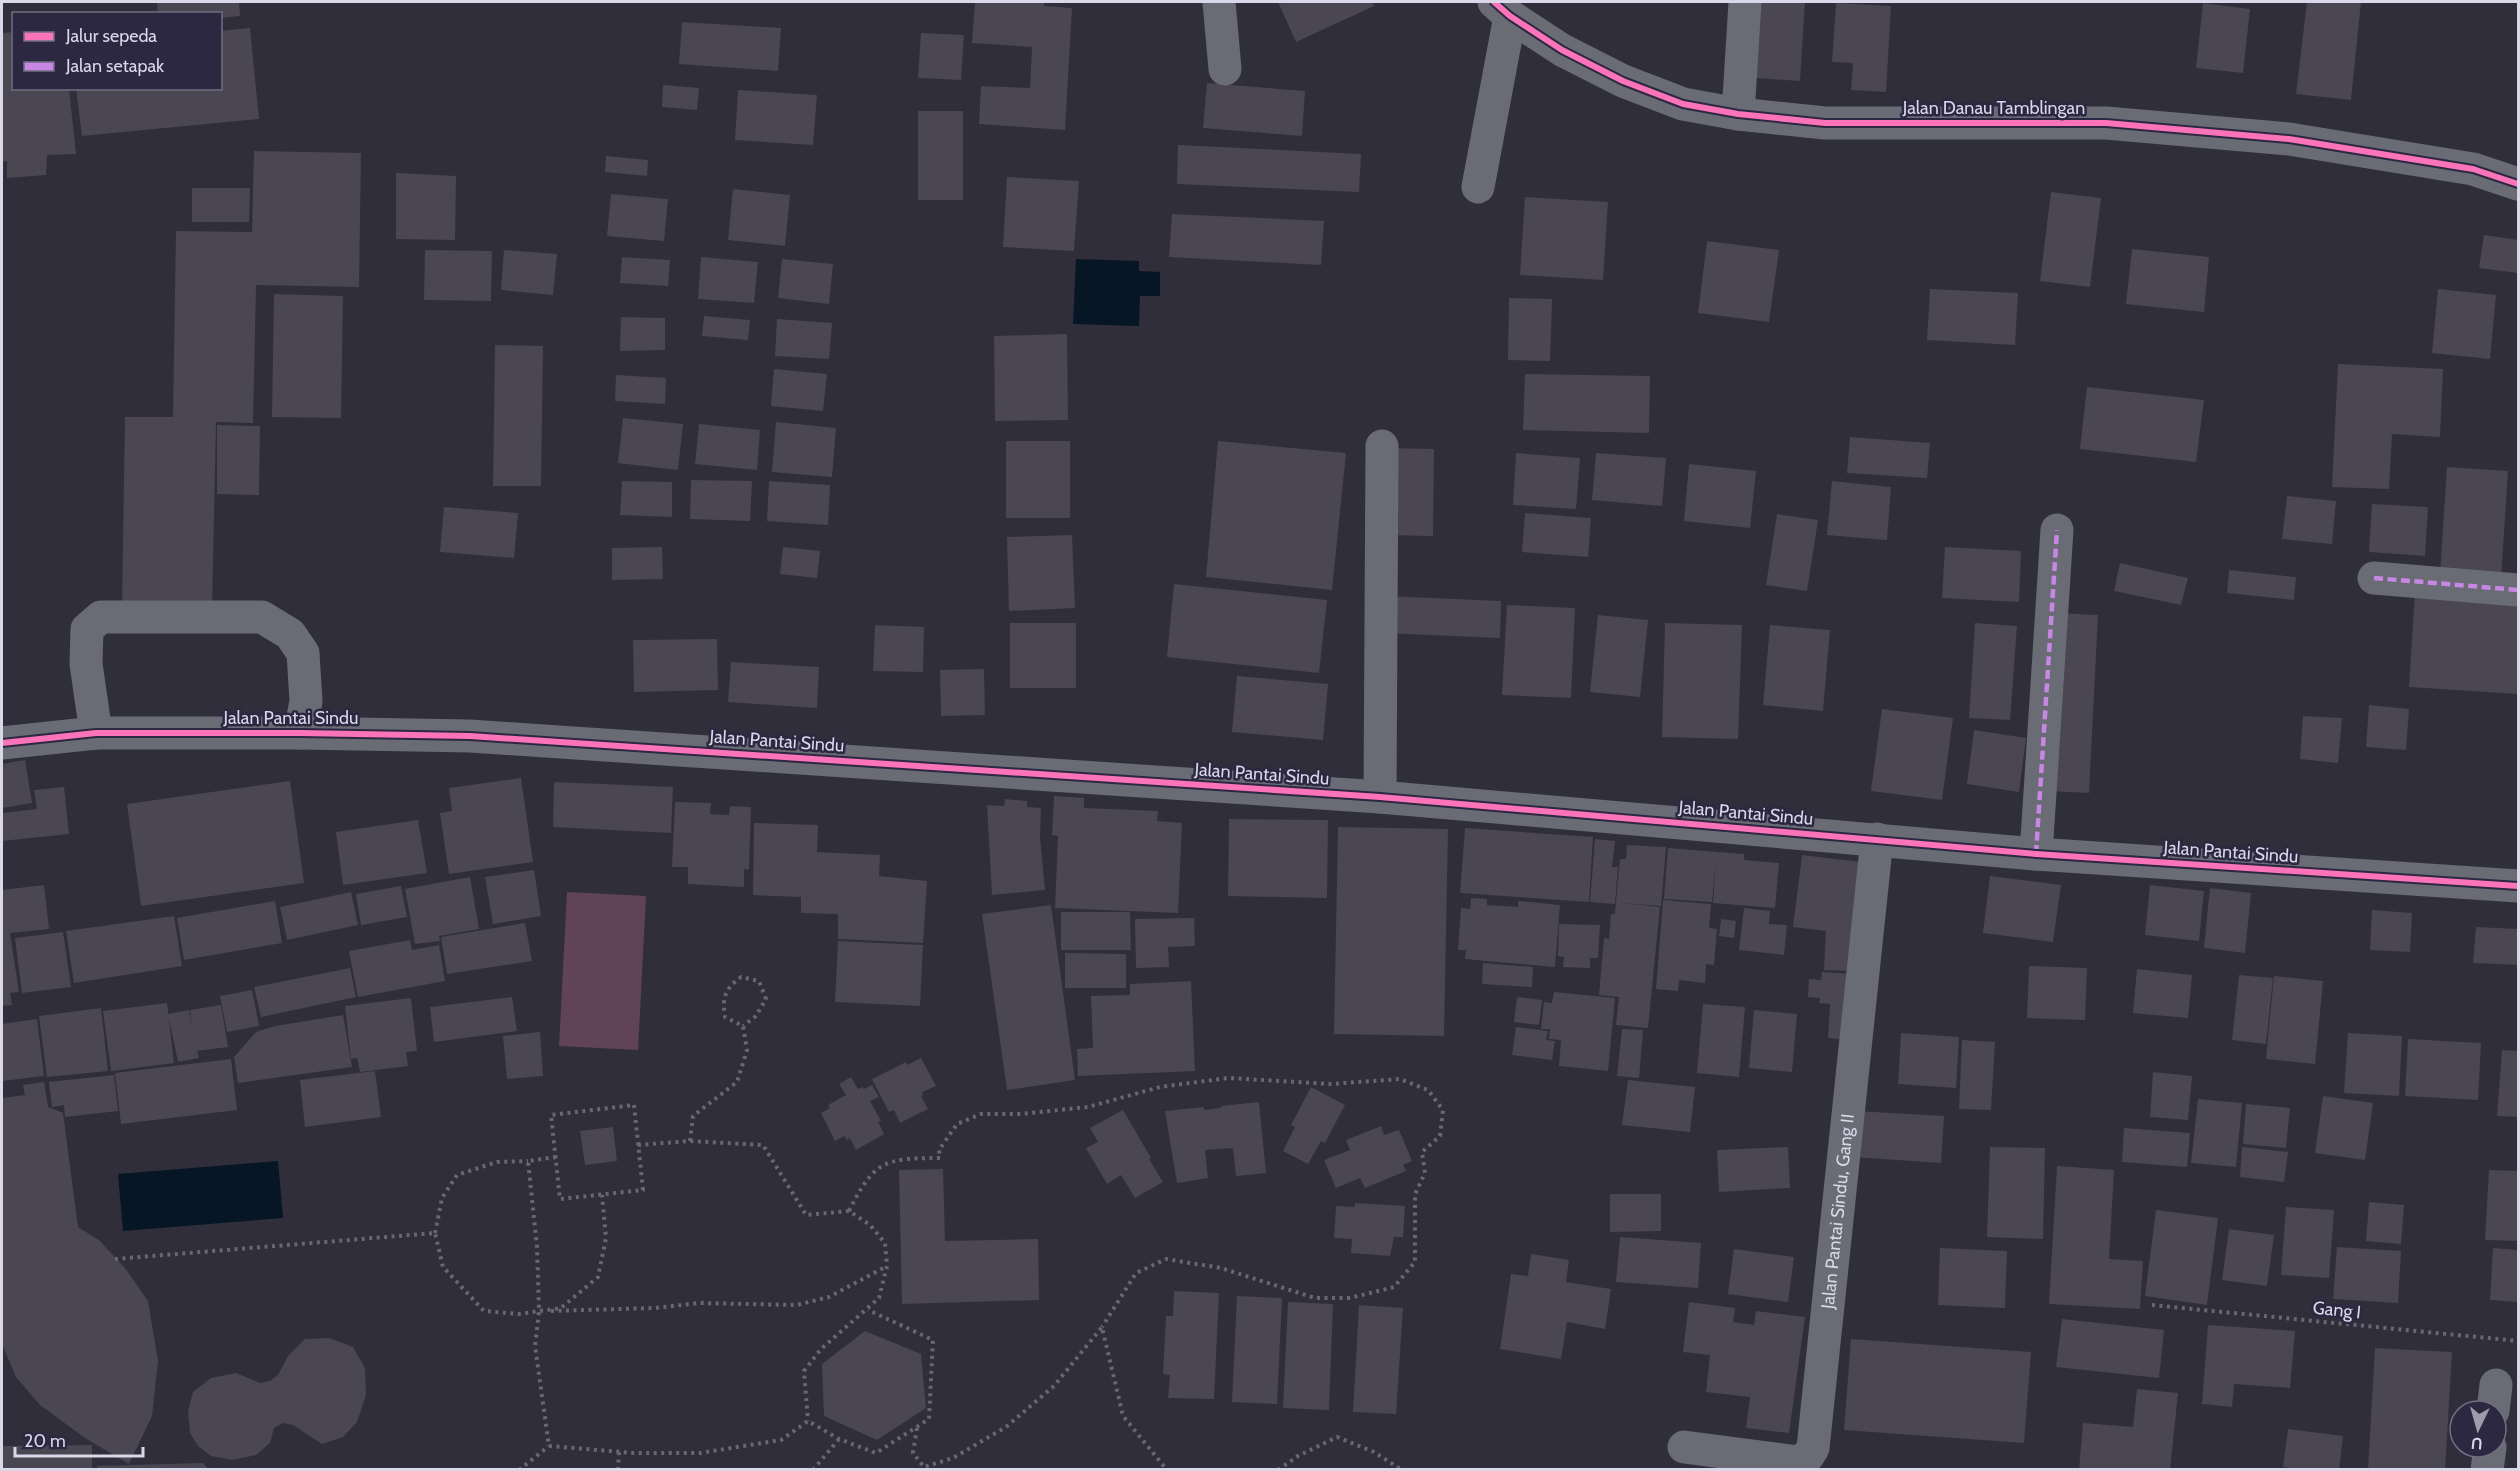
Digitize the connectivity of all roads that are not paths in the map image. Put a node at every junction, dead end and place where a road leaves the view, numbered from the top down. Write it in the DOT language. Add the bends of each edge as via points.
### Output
graph roads {
  1 [pos="1219,2"];
  2 [pos="1745,2"];
  3 [pos="1502,9"];
  4 [pos="1225,69"];
  5 [pos="1738,114"];
  6 [pos="2518,183"];
  7 [pos="1478,187"];
  8 [pos="1382,446"];
  9 [pos="2057,530"];
  10 [pos="2374,578"];
  11 [pos="2518,590"];
  12 [pos="96,733"];
  13 [pos="300,733"];
  14 [pos="2,743"];
  15 [pos="1380,797"];
  16 [pos="1877,839"];
  17 [pos="2036,854"];
  18 [pos="2518,886"];
  19 [pos="1684,1447"];
  1 -- 4 [label="street"];
  2 -- 5 [label="street"];
  3 -- 5 [label="street, Jalan Danau Tamblingan" via="1562,50 1623,81 1683,105"];
  3 -- 7 [label="street"];
  5 -- 6 [label="street, Jalan Danau Tamblingan" via="1825,123 2106,123 2266,137 2473,169"];
  8 -- 15 [label="street"];
  9 -- 17 [label="street"];
  10 -- 11 [label="street"];
  12 -- 13 [label="street, Jalan Pantai Sindu"];
  12 -- 13 [label="street" via="86,664 87,629 101,617 124,615 262,617 290,634 303,654 306,701"];
  12 -- 14 [label="street, Jalan Pantai Sindu"];
  13 -- 15 [label="street, Jalan Pantai Sindu" via="470,736"];
  15 -- 16 [label="street, Jalan Pantai Sindu"];
  16 -- 17 [label="street, Jalan Pantai Sindu"];
  16 -- 19 [label="street, Jalan Pantai Sindu, Gang II" via="1813,1448 1798,1462"];
  17 -- 18 [label="street, Jalan Pantai Sindu"];
}
